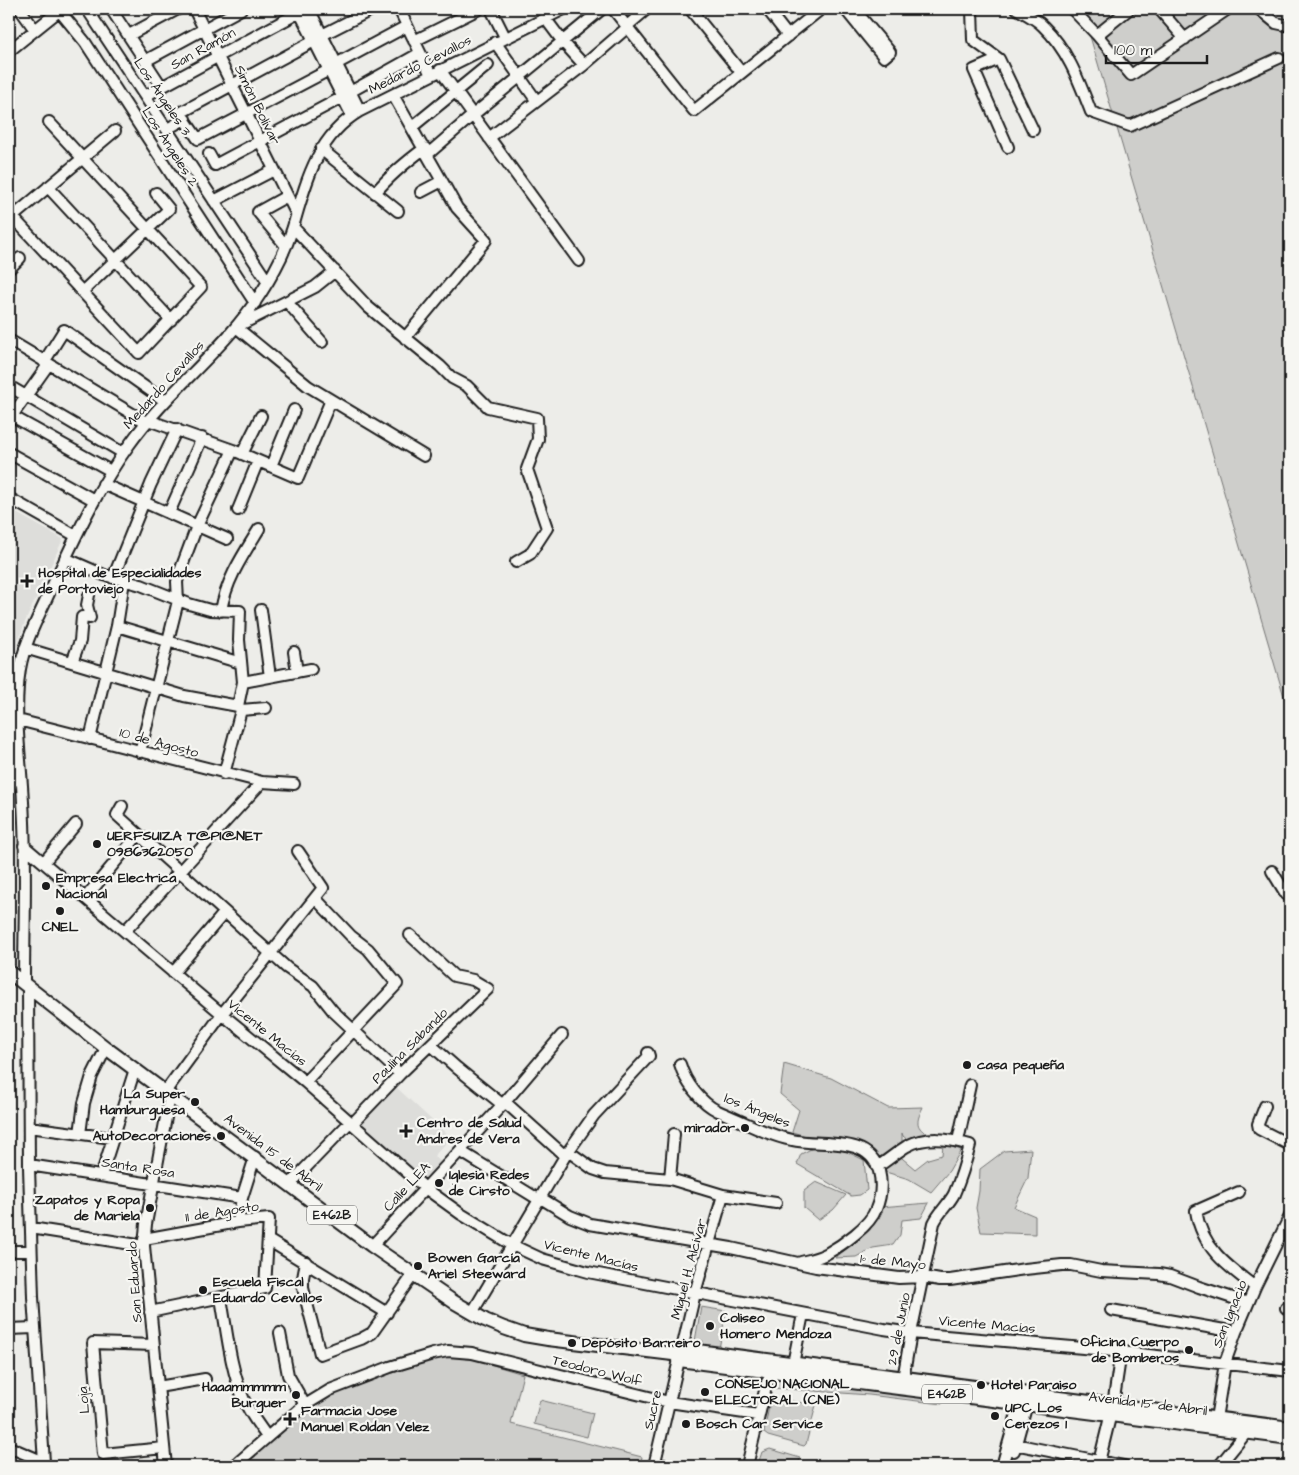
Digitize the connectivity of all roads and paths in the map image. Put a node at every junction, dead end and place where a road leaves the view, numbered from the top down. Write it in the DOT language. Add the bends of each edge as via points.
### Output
graph roads {
  1 [pos="20,9"];
  2 [pos="87,9"];
  3 [pos="112,9"];
  4 [pos="178,9"];
  5 [pos="194,9"];
  6 [pos="241,9"];
  7 [pos="373,9"];
  8 [pos="479,9"];
  9 [pos="491,9"];
  10 [pos="564,9"];
  11 [pos="602,9"];
  12 [pos="613,9"];
  13 [pos="648,9"];
  14 [pos="690,9"];
  15 [pos="767,9"];
  16 [pos="821,9"];
  17 [pos="845,9"];
  18 [pos="854,9"];
  19 [pos="972,9"];
  20 [pos="1017,9"];
  21 [pos="1072,9"];
  22 [pos="1159,9"];
  23 [pos="1227,9"];
  24 [pos="1259,9"];
  25 [pos="56,10"];
  26 [pos="302,10"];
  27 [pos="402,10"];
  28 [pos="1126,10"];
  29 [pos="545,18"];
  30 [pos="407,26"];
  31 [pos="1290,26"];
  32 [pos="627,27"];
  33 [pos="204,29"];
  34 [pos="35,30"];
  35 [pos="1097,34"];
  36 [pos="128,35"];
  37 [pos="788,36"];
  38 [pos="318,38"];
  39 [pos="1185,39"];
  40 [pos="414,40"];
  41 [pos="500,40"];
  42 [pos="563,42"];
  43 [pos="10,47"];
  44 [pos="420,53"];
  45 [pos="218,57"];
  46 [pos="999,58"];
  47 [pos="1279,58"];
  48 [pos="145,61"];
  49 [pos="488,65"];
  50 [pos="584,65"];
  51 [pos="332,67"];
  52 [pos="741,72"];
  53 [pos="436,73"];
  54 [pos="519,76"];
  55 [pos="232,85"];
  56 [pos="162,87"];
  57 [pos="455,91"];
  58 [pos="346,94"];
  59 [pos="393,94"];
  60 [pos="145,96"];
  61 [pos="536,100"];
  62 [pos="247,114"];
  63 [pos="356,114"];
  64 [pos="473,114"];
  65 [pos="182,116"];
  66 [pos="50,122"];
  67 [pos="412,127"];
  68 [pos="167,129"];
  69 [pos="1032,130"];
  70 [pos="115,131"];
  71 [pos="489,138"];
  72 [pos="260,141"];
  73 [pos="1008,147"];
  74 [pos="321,149"];
  75 [pos="426,151"];
  76 [pos="209,154"];
  77 [pos="83,158"];
  78 [pos="274,170"];
  79 [pos="442,181"];
  80 [pos="48,187"];
  81 [pos="421,192"];
  82 [pos="156,193"];
  83 [pos="375,193"];
  84 [pos="287,196"];
  85 [pos="214,201"];
  86 [pos="398,211"];
  87 [pos="9,213"];
  88 [pos="296,213"];
  89 [pos="9,220"];
  90 [pos="293,227"];
  91 [pos="148,229"];
  92 [pos="286,246"];
  93 [pos="20,258"];
  94 [pos="115,260"];
  95 [pos="579,261"];
  96 [pos="9,269"];
  97 [pos="335,271"];
  98 [pos="268,282"];
  99 [pos="82,292"];
  100 [pos="287,302"];
  101 [pos="255,303"];
  102 [pos="170,320"];
  103 [pos="236,327"];
  104 [pos="405,338"];
  105 [pos="9,340"];
  106 [pos="322,342"];
  107 [pos="46,364"];
  108 [pos="9,386"];
  109 [pos="26,397"];
  110 [pos="331,400"];
  111 [pos="165,401"];
  112 [pos="294,410"];
  113 [pos="261,416"];
  114 [pos="10,418"];
  115 [pos="147,421"];
  116 [pos="177,429"];
  117 [pos="202,438"];
  118 [pos="237,452"];
  119 [pos="9,453"];
  120 [pos="123,453"];
  121 [pos="424,456"];
  122 [pos="258,461"];
  123 [pos="271,466"];
  124 [pos="111,471"];
  125 [pos="103,484"];
  126 [pos="9,498"];
  127 [pos="94,500"];
  128 [pos="144,502"];
  129 [pos="238,510"];
  130 [pos="169,514"];
  131 [pos="197,526"];
  132 [pos="259,529"];
  133 [pos="76,536"];
  134 [pos="227,539"];
  135 [pos="65,558"];
  136 [pos="516,562"];
  137 [pos="113,578"];
  138 [pos="124,581"];
  139 [pos="89,595"];
  140 [pos="178,601"];
  141 [pos="261,610"];
  142 [pos="221,611"];
  143 [pos="117,626"];
  144 [pos="168,641"];
  145 [pos="25,648"];
  146 [pos="294,652"];
  147 [pos="72,662"];
  148 [pos="241,663"];
  149 [pos="311,669"];
  150 [pos="297,672"];
  151 [pos="107,673"];
  152 [pos="270,677"];
  153 [pos="243,682"];
  154 [pos="156,688"];
  155 [pos="239,708"];
  156 [pos="266,708"];
  157 [pos="18,722"];
  158 [pos="90,739"];
  159 [pos="140,752"];
  160 [pos="224,774"];
  161 [pos="262,782"];
  162 [pos="294,784"];
  163 [pos="9,792"];
  164 [pos="23,797"];
  165 [pos="122,806"];
  166 [pos="76,824"];
  167 [pos="138,835"];
  168 [pos="24,846"];
  169 [pos="298,852"];
  170 [pos="44,862"];
  171 [pos="179,870"];
  172 [pos="1272,871"];
  173 [pos="86,897"];
  174 [pos="1290,897"];
  175 [pos="316,898"];
  176 [pos="225,912"];
  177 [pos="125,931"];
  178 [pos="410,935"];
  179 [pos="270,953"];
  180 [pos="9,972"];
  181 [pos="173,973"];
  182 [pos="26,985"];
  183 [pos="222,1014"];
  184 [pos="352,1031"];
  185 [pos="562,1035"];
  186 [pos="430,1045"];
  187 [pos="106,1048"];
  188 [pos="648,1053"];
  189 [pos="680,1064"];
  190 [pos="134,1069"];
  191 [pos="400,1074"];
  192 [pos="305,1082"];
  193 [pos="970,1085"];
  194 [pos="168,1094"];
  195 [pos="504,1103"];
  196 [pos="1265,1106"];
  197 [pos="351,1123"];
  198 [pos="29,1127"];
  199 [pos="80,1134"];
  200 [pos="674,1134"];
  201 [pos="112,1138"];
  202 [pos="958,1141"];
  203 [pos="1290,1145"];
  204 [pos="460,1151"];
  205 [pos="566,1153"];
  206 [pos="255,1157"];
  207 [pos="30,1165"];
  208 [pos="878,1167"];
  209 [pos="101,1176"];
  210 [pos="670,1179"];
  211 [pos="154,1184"];
  212 [pos="290,1184"];
  213 [pos="425,1188"];
  214 [pos="1239,1192"];
  215 [pos="723,1195"];
  216 [pos="242,1198"];
  217 [pos="539,1198"];
  218 [pos="776,1203"];
  219 [pos="1290,1216"];
  220 [pos="238,1222"];
  221 [pos="31,1228"];
  222 [pos="268,1240"];
  223 [pos="144,1243"];
  224 [pos="512,1245"];
  225 [pos="709,1245"];
  226 [pos="372,1246"];
  227 [pos="31,1251"];
  228 [pos="9,1252"];
  229 [pos="306,1262"];
  230 [pos="798,1263"];
  231 [pos="413,1275"];
  232 [pos="923,1277"];
  233 [pos="1255,1287"];
  234 [pos="695,1293"];
  235 [pos="221,1298"];
  236 [pos="1248,1303"];
  237 [pos="1111,1310"];
  238 [pos="150,1312"];
  239 [pos="387,1313"];
  240 [pos="472,1313"];
  241 [pos="803,1314"];
  242 [pos="34,1328"];
  243 [pos="9,1329"];
  244 [pos="1236,1332"];
  245 [pos="280,1333"];
  246 [pos="911,1333"];
  247 [pos="154,1345"];
  248 [pos="1121,1352"];
  249 [pos="681,1355"];
  250 [pos="740,1356"];
  251 [pos="1225,1363"];
  252 [pos="793,1364"];
  253 [pos="754,1369"];
  254 [pos="1290,1371"];
  255 [pos="775,1372"];
  256 [pos="904,1379"];
  257 [pos="205,1380"];
  258 [pos="158,1387"];
  259 [pos="763,1392"];
  260 [pos="669,1402"];
  261 [pos="1024,1403"];
  262 [pos="305,1405"];
  263 [pos="1112,1410"];
  264 [pos="758,1415"];
  265 [pos="1216,1423"];
  266 [pos="1250,1428"];
  267 [pos="1290,1428"];
  268 [pos="267,1437"];
  269 [pos="1290,1438"];
  270 [pos="9,1446"];
  271 [pos="1010,1446"];
  272 [pos="164,1448"];
  273 [pos="45,1464"];
  274 [pos="655,1464"];
  275 [pos="1098,1464"];
  276 [pos="166,1466"];
  277 [pos="234,1466"];
  278 [pos="670,1466"];
  279 [pos="747,1466"];
  280 [pos="1001,1466"];
  281 [pos="1010,1466"];
  282 [pos="1124,1466"];
  283 [pos="1219,1466"];
  1 -- 34 [label="street"];
  2 -- 60 [label="street, Los Ángeles 3"];
  3 -- 36 [label="street"];
  4 -- 36 [label="street"];
  5 -- 33 [label="street, Simón Bolívar"];
  6 -- 33 [label="street"];
  7 -- 38 [label="street"];
  8 -- 40 [label="street"];
  9 -- 41 [label="street"];
  10 -- 29 [label="street, Medardo Cevallos"];
  11 -- 42 [label="street"];
  12 -- 32 [label="street"];
  13 -- 32 [label="street"];
  14 -- 52 [label="street"];
  15 -- 37 [label="street"];
  16 -- 37 [label="street"];
  17 -- 18 [label="street" via="884,57 890,52"];
  19 -- 46 [label="street" via="973,40"];
  20 -- 47 [label="street" via="1042,25 1059,43 1072,65 1091,112 1130,126"];
  21 -- 35 [label="street"];
  22 -- 39 [label="street"];
  23 -- 39 [label="street"];
  24 -- 31 [label="street" via="1276,23"];
  25 -- 34 [label="street"];
  25 -- 101 [label="street, Los Ángeles 2" via="85,42"];
  26 -- 38 [label="street"];
  26 -- 45 [label="street, San Ramón"];
  27 -- 30 [label="street"];
  28 -- 35 [label="street"];
  29 -- 41 [label="street, Medardo Cevallos"];
  29 -- 42 [label="street"];
  30 -- 40 [label="street"];
  30 -- 51 [label="street"];
  32 -- 50 [label="street"];
  32 -- 52 [label="street" via="694,111"];
  33 -- 45 [label="street, Simón Bolívar"];
  33 -- 48 [label="street"];
  34 -- 43 [label="street"];
  35 -- 39 [label="street" via="1131,76"];
  36 -- 48 [label="street"];
  37 -- 52 [label="street"];
  38 -- 51 [label="street"];
  38 -- 55 [label="street"];
  40 -- 44 [label="street"];
  41 -- 53 [label="street, Medardo Cevallos"];
  41 -- 54 [label="street"];
  42 -- 50 [label="street"];
  42 -- 54 [label="street"];
  44 -- 53 [label="street"];
  44 -- 58 [label="street"];
  45 -- 55 [label="street, Simón Bolívar"];
  45 -- 56 [label="street, San Ramón"];
  46 -- 69 [label="street"];
  46 -- 73 [label="street" via="974,70"];
  48 -- 56 [label="street"];
  49 -- 57 [label="street"];
  50 -- 61 [label="street"];
  51 -- 58 [label="street"];
  51 -- 62 [label="street"];
  53 -- 57 [label="street"];
  53 -- 59 [label="street, Medardo Cevallos"];
  54 -- 61 [label="street"];
  54 -- 64 [label="street"];
  55 -- 62 [label="street, Simón Bolívar"];
  55 -- 65 [label="street"];
  56 -- 60 [label="street, San Ramón"];
  57 -- 64 [label="street"];
  57 -- 67 [label="street"];
  58 -- 63 [label="street"];
  58 -- 72 [label="street"];
  59 -- 63 [label="street, Medardo Cevallos"];
  59 -- 67 [label="street"];
  60 -- 68 [label="street, Los Ángeles 3"];
  61 -- 71 [label="street"];
  62 -- 65 [label="street" via="198,139"];
  62 -- 72 [label="street, Simón Bolívar"];
  63 -- 74 [label="street, Medardo Cevallos" via="333,132"];
  64 -- 71 [label="street"];
  64 -- 75 [label="street"];
  65 -- 68 [label="street"];
  66 -- 77 [label="street"];
  67 -- 75 [label="street"];
  68 -- 85 [label="street, Los Ángeles 3"];
  70 -- 77 [label="street"];
  71 -- 95 [label="street"];
  72 -- 76 [label="street" via="215,165"];
  72 -- 78 [label="street, Simón Bolívar"];
  74 -- 83 [label="street"];
  74 -- 88 [label="street, Medardo Cevallos" via="308,174"];
  75 -- 79 [label="street"];
  75 -- 83 [label="street" via="403,164"];
  77 -- 80 [label="street"];
  77 -- 91 [label="street"];
  78 -- 84 [label="street, Simón Bolívar"];
  78 -- 85 [label="street"];
  79 -- 81 [label="street"];
  79 -- 104 [label="street" via="457,208 486,240"];
  80 -- 89 [label="street"];
  80 -- 94 [label="street"];
  82 -- 91 [label="street" via="168,209"];
  83 -- 86 [label="street"];
  84 -- 88 [label="street, Simón Bolívar"];
  84 -- 92 [label="street" via="258,212"];
  85 -- 98 [label="street, Los Ángeles 3"];
  87 -- 99 [label="street"];
  88 -- 90 [label="street, Medardo Cevallos"];
  90 -- 92 [label="street, Medardo Cevallos"];
  90 -- 97 [label="street"];
  91 -- 94 [label="street"];
  91 -- 102 [label="street" via="201,287"];
  92 -- 98 [label="street, Medardo Cevallos"];
  93 -- 96 [label="street"];
  94 -- 99 [label="street"];
  94 -- 102 [label="street"];
  97 -- 100 [label="street" via="315,287"];
  97 -- 104 [label="street" via="368,307"];
  98 -- 101 [label="street, Medardo Cevallos"];
  99 -- 102 [label="street" via="139,354"];
  100 -- 103 [label="street"];
  100 -- 106 [label="street"];
  101 -- 103 [label="street, Medardo Cevallos"];
  103 -- 110 [label="street" via="308,386"];
  103 -- 111 [label="street, Medardo Cevallos"];
  104 -- 136 [label="street" via="452,378 467,386 488,407 537,418 538,439 527,469 547,528 530,554"];
  105 -- 107 [label="street"];
  107 -- 109 [label="street"];
  107 -- 111 [label="street" via="64,330"];
  107 -- 115 [label="street"];
  108 -- 109 [label="street"];
  109 -- 114 [label="street"];
  109 -- 120 [label="street"];
  110 -- 121 [label="street"];
  110 -- 123 [label="street" via="298,478"];
  111 -- 115 [label="street, Medardo Cevallos"];
  112 -- 123 [label="street"];
  113 -- 118 [label="street"];
  114 -- 124 [label="street"];
  115 -- 116 [label="street"];
  115 -- 120 [label="street, Medardo Cevallos"];
  116 -- 117 [label="street"];
  116 -- 128 [label="street"];
  117 -- 118 [label="street"];
  117 -- 130 [label="street"];
  118 -- 122 [label="street"];
  118 -- 131 [label="street"];
  119 -- 127 [label="street"];
  120 -- 124 [label="street, Medardo Cevallos"];
  122 -- 123 [label="street"];
  122 -- 129 [label="street"];
  124 -- 125 [label="street, Medardo Cevallos"];
  125 -- 127 [label="street, Medardo Cevallos"];
  125 -- 128 [label="street"];
  126 -- 133 [label="street"];
  127 -- 133 [label="street, Medardo Cevallos"];
  128 -- 130 [label="street"];
  128 -- 137 [label="street"];
  130 -- 131 [label="street"];
  131 -- 134 [label="street"];
  131 -- 140 [label="street" via="177,582"];
  132 -- 142 [label="street" via="226,587"];
  133 -- 135 [label="street, Medardo Cevallos"];
  135 -- 137 [label="street"];
  135 -- 145 [label="street, Medardo Cevallos"];
  137 -- 138 [label="street"];
  138 -- 140 [label="street"];
  138 -- 143 [label="street"];
  139 -- 147 [label="street" via="90,618 82,618 80,641"];
  140 -- 142 [label="street"];
  140 -- 144 [label="street"];
  141 -- 152 [label="street"];
  142 -- 148 [label="street" via="240,611"];
  143 -- 144 [label="street"];
  143 -- 151 [label="street"];
  144 -- 148 [label="street"];
  144 -- 154 [label="street"];
  145 -- 147 [label="street"];
  145 -- 157 [label="street, Medardo Cevallos" via="19,677"];
  146 -- 150 [label="street"];
  147 -- 151 [label="street"];
  148 -- 153 [label="street"];
  149 -- 150 [label="street"];
  150 -- 152 [label="street"];
  151 -- 154 [label="street"];
  151 -- 158 [label="street"];
  152 -- 153 [label="street"];
  153 -- 155 [label="street"];
  154 -- 155 [label="street"];
  154 -- 159 [label="street"];
  155 -- 156 [label="street"];
  155 -- 160 [label="street"];
  157 -- 158 [label="street, 10 de Agosto"];
  157 -- 163 [label="street" via="15,768"];
  157 -- 164 [label="street, Medardo Cevallos"];
  158 -- 159 [label="street, 10 de Agosto"];
  159 -- 160 [label="street, 10 de Agosto"];
  160 -- 161 [label="street, 10 de Agosto"];
  161 -- 162 [label="street, 10 de Agosto"];
  161 -- 171 [label="street"];
  163 -- 164 [label="street" via="17,791"];
  164 -- 168 [label="street, Medardo Cevallos"];
  165 -- 167 [label="street" via="117,815"];
  166 -- 170 [label="street"];
  167 -- 171 [label="street"];
  167 -- 173 [label="street"];
  168 -- 170 [label="street, Vicente Macías"];
  168 -- 182 [label="street, Medardo Cevallos"];
  169 -- 175 [label="street" via="323,888"];
  170 -- 173 [label="street, Vicente Macías"];
  171 -- 176 [label="street"];
  171 -- 177 [label="street"];
  172 -- 174 [label="street"];
  173 -- 177 [label="street, Vicente Macías"];
  175 -- 179 [label="street, San Eduardo"];
  175 -- 184 [label="street" via="368,949 397,984"];
  176 -- 179 [label="street"];
  176 -- 181 [label="street"];
  177 -- 181 [label="street, Vicente Macías"];
  178 -- 186 [label="street, Paulina Sabando" via="454,976 480,982 488,989"];
  179 -- 183 [label="street, San Eduardo"];
  179 -- 184 [label="street" via="313,986"];
  180 -- 182 [label="main road, Avenida 15 de Abril / E462B"];
  181 -- 183 [label="street, Vicente Macías"];
  182 -- 187 [label="main road, Avenida 15 de Abril / E462B"];
  182 -- 198 [label="street, Medardo Cevallos"];
  183 -- 192 [label="street, Vicente Macías"];
  183 -- 194 [label="street, San Eduardo"];
  184 -- 191 [label="street"];
  184 -- 192 [label="street"];
  185 -- 195 [label="street, Calle LEA"];
  186 -- 191 [label="street, Paulina Sabando"];
  186 -- 195 [label="street"];
  187 -- 190 [label="main road, Avenida 15 de Abril / E462B"];
  187 -- 199 [label="street" via="84,1102"];
  188 -- 205 [label="street" via="649,1056 594,1114"];
  189 -- 208 [label="street, los Ángeles" via="693,1090 710,1107 782,1138 835,1143 862,1150"];
  190 -- 194 [label="main road, Avenida 15 de Abril / E462B"];
  190 -- 201 [label="street"];
  191 -- 197 [label="street, Paulina Sabando"];
  192 -- 197 [label="street, Vicente Macías"];
  193 -- 202 [label="street"];
  194 -- 206 [label="main road, Avenida 15 de Abril / E462B"];
  194 -- 211 [label="street, San Eduardo"];
  195 -- 204 [label="street, Calle LEA"];
  195 -- 205 [label="street"];
  196 -- 203 [label="street" via="1259,1129"];
  197 -- 212 [label="street, Paulina Sabando"];
  197 -- 213 [label="street, Vicente Macías"];
  198 -- 199 [label="street"];
  198 -- 207 [label="street, Medardo Cevallos"];
  199 -- 201 [label="street"];
  200 -- 210 [label="street"];
  201 -- 209 [label="street"];
  202 -- 208 [label="street" via="920,1141"];
  202 -- 232 [label="street, 29 de Junio" via="970,1145 967,1159 954,1194 934,1223"];
  204 -- 213 [label="street, Calle LEA"];
  204 -- 217 [label="street, 1º de Mayo"];
  205 -- 210 [label="street" via="605,1173"];
  205 -- 217 [label="street"];
  206 -- 212 [label="main road, Avenida 15 de Abril / E462B"];
  206 -- 216 [label="street"];
  207 -- 209 [label="street, Santa Rosa"];
  207 -- 221 [label="street, Medardo Cevallos"];
  208 -- 230 [label="street" via="880,1193 872,1217 835,1248 815,1259"];
  209 -- 211 [label="street, Santa Rosa"];
  210 -- 215 [label="street"];
  211 -- 216 [label="street, Santa Rosa"];
  211 -- 223 [label="street, San Eduardo"];
  212 -- 226 [label="main road, Avenida 15 de Abril / E462B"];
  213 -- 224 [label="street, Vicente Macías"];
  213 -- 226 [label="street, Calle LEA"];
  214 -- 233 [label="street" via="1196,1211 1201,1232 1210,1248"];
  215 -- 218 [label="street"];
  215 -- 225 [label="street, Miguel H. Alcívar"];
  216 -- 220 [label="street"];
  217 -- 224 [label="street"];
  217 -- 225 [label="street, 1º de Mayo" via="590,1224"];
  219 -- 233 [label="street, San Ignacio"];
  220 -- 222 [label="street, 11 de Agosto" via="269,1219"];
  220 -- 223 [label="street, 11 de Agosto"];
  221 -- 223 [label="street, 11 de Agosto" via="94,1239"];
  221 -- 227 [label="street, Medardo Cevallos"];
  222 -- 229 [label="street"];
  222 -- 235 [label="street" via="265,1288"];
  223 -- 238 [label="street, San Eduardo"];
  224 -- 234 [label="street, Vicente Macías" via="563,1266"];
  224 -- 240 [label="street"];
  225 -- 230 [label="street, 1º de Mayo"];
  225 -- 234 [label="street, Miguel H. Alcívar"];
  226 -- 231 [label="main road, Avenida 15 de Abril / E462B"];
  227 -- 228 [label="street"];
  227 -- 242 [label="street, Medardo Cevallos"];
  229 -- 239 [label="street"];
  229 -- 239 [label="street" via="303,1288 320,1354 367,1336"];
  230 -- 232 [label="street, 1º de Mayo" via="899,1278"];
  231 -- 239 [label="street"];
  231 -- 240 [label="main road, Avenida 15 de Abril / E462B"];
  232 -- 236 [label="street, 1º de Mayo" via="950,1280 1071,1265 1102,1271 1170,1276"];
  232 -- 246 [label="street, 29 de Junio"];
  233 -- 236 [label="street, San Ignacio"];
  234 -- 241 [label="street, Vicente Macías"];
  234 -- 249 [label="street, Miguel H. Alcívar"];
  235 -- 238 [label="street"];
  235 -- 268 [label="street" via="240,1390"];
  236 -- 244 [label="street, San Ignacio"];
  237 -- 244 [label="street"];
  238 -- 247 [label="street, San Eduardo"];
  240 -- 249 [label="main road, Avenida 15 de Abril / E462B" via="524,1334"];
  241 -- 246 [label="street, Vicente Macías"];
  241 -- 252 [label="street"];
  242 -- 243 [label="street"];
  242 -- 273 [label="street, Medardo Cevallos"];
  244 -- 251 [label="street, San Ignacio"];
  245 -- 262 [label="street" via="288,1375"];
  246 -- 248 [label="street, Vicente Macías"];
  246 -- 256 [label="street, 29 de Junio"];
  247 -- 258 [label="street, San Eduardo"];
  247 -- 272 [label="street, Loja" via="93,1343 103,1454"];
  248 -- 251 [label="street, Vicente Macías"];
  248 -- 263 [label="street"];
  249 -- 250 [label="main road, Avenida 15 de Abril / E462B"];
  249 -- 253 [label="main road, Avenida 15 de Abril / E462B"];
  249 -- 260 [label="street, Sucre"];
  250 -- 252 [label="main road, Avenida 15 de Abril / E462B"];
  250 -- 253 [label="street"];
  251 -- 254 [label="street, Vicente Macías"];
  251 -- 265 [label="street, San Ignacio"];
  252 -- 255 [label="street"];
  252 -- 256 [label="main road, Avenida 15 de Abril / E462B"];
  253 -- 255 [label="main road, Avenida 15 de Abril / E462B"];
  253 -- 259 [label="street"];
  255 -- 259 [label="street"];
  255 -- 261 [label="main road, Avenida 15 de Abril / E462B"];
  256 -- 263 [label="main road, Avenida 15 de Abril / E462B"];
  257 -- 258 [label="street"];
  258 -- 272 [label="street, San Eduardo"];
  259 -- 264 [label="street"];
  260 -- 262 [label="street, Teodoro Wolf" via="460,1351 433,1354 397,1365 330,1390"];
  260 -- 264 [label="street, Teodoro Wolf"];
  260 -- 274 [label="street, Sucre"];
  261 -- 263 [label="main road, Avenida 15 de Abril / E462B"];
  261 -- 271 [label="street"];
  262 -- 268 [label="street"];
  263 -- 265 [label="main road, Avenida 15 de Abril / E462B"];
  263 -- 275 [label="street"];
  264 -- 279 [label="street"];
  265 -- 266 [label="main road, Avenida 15 de Abril / E462B"];
  266 -- 267 [label="main road, Avenida 15 de Abril / E462B"];
  266 -- 269 [label="main road, Avenida 15 de Abril / E462B"];
  266 -- 283 [label="street"];
  268 -- 277 [label="street"];
  270 -- 273 [label="street"];
  271 -- 275 [label="street"];
  271 -- 280 [label="street"];
  271 -- 281 [label="street"];
  272 -- 276 [label="street, San Eduardo"];
  274 -- 278 [label="street"];
  275 -- 282 [label="street"];
}
